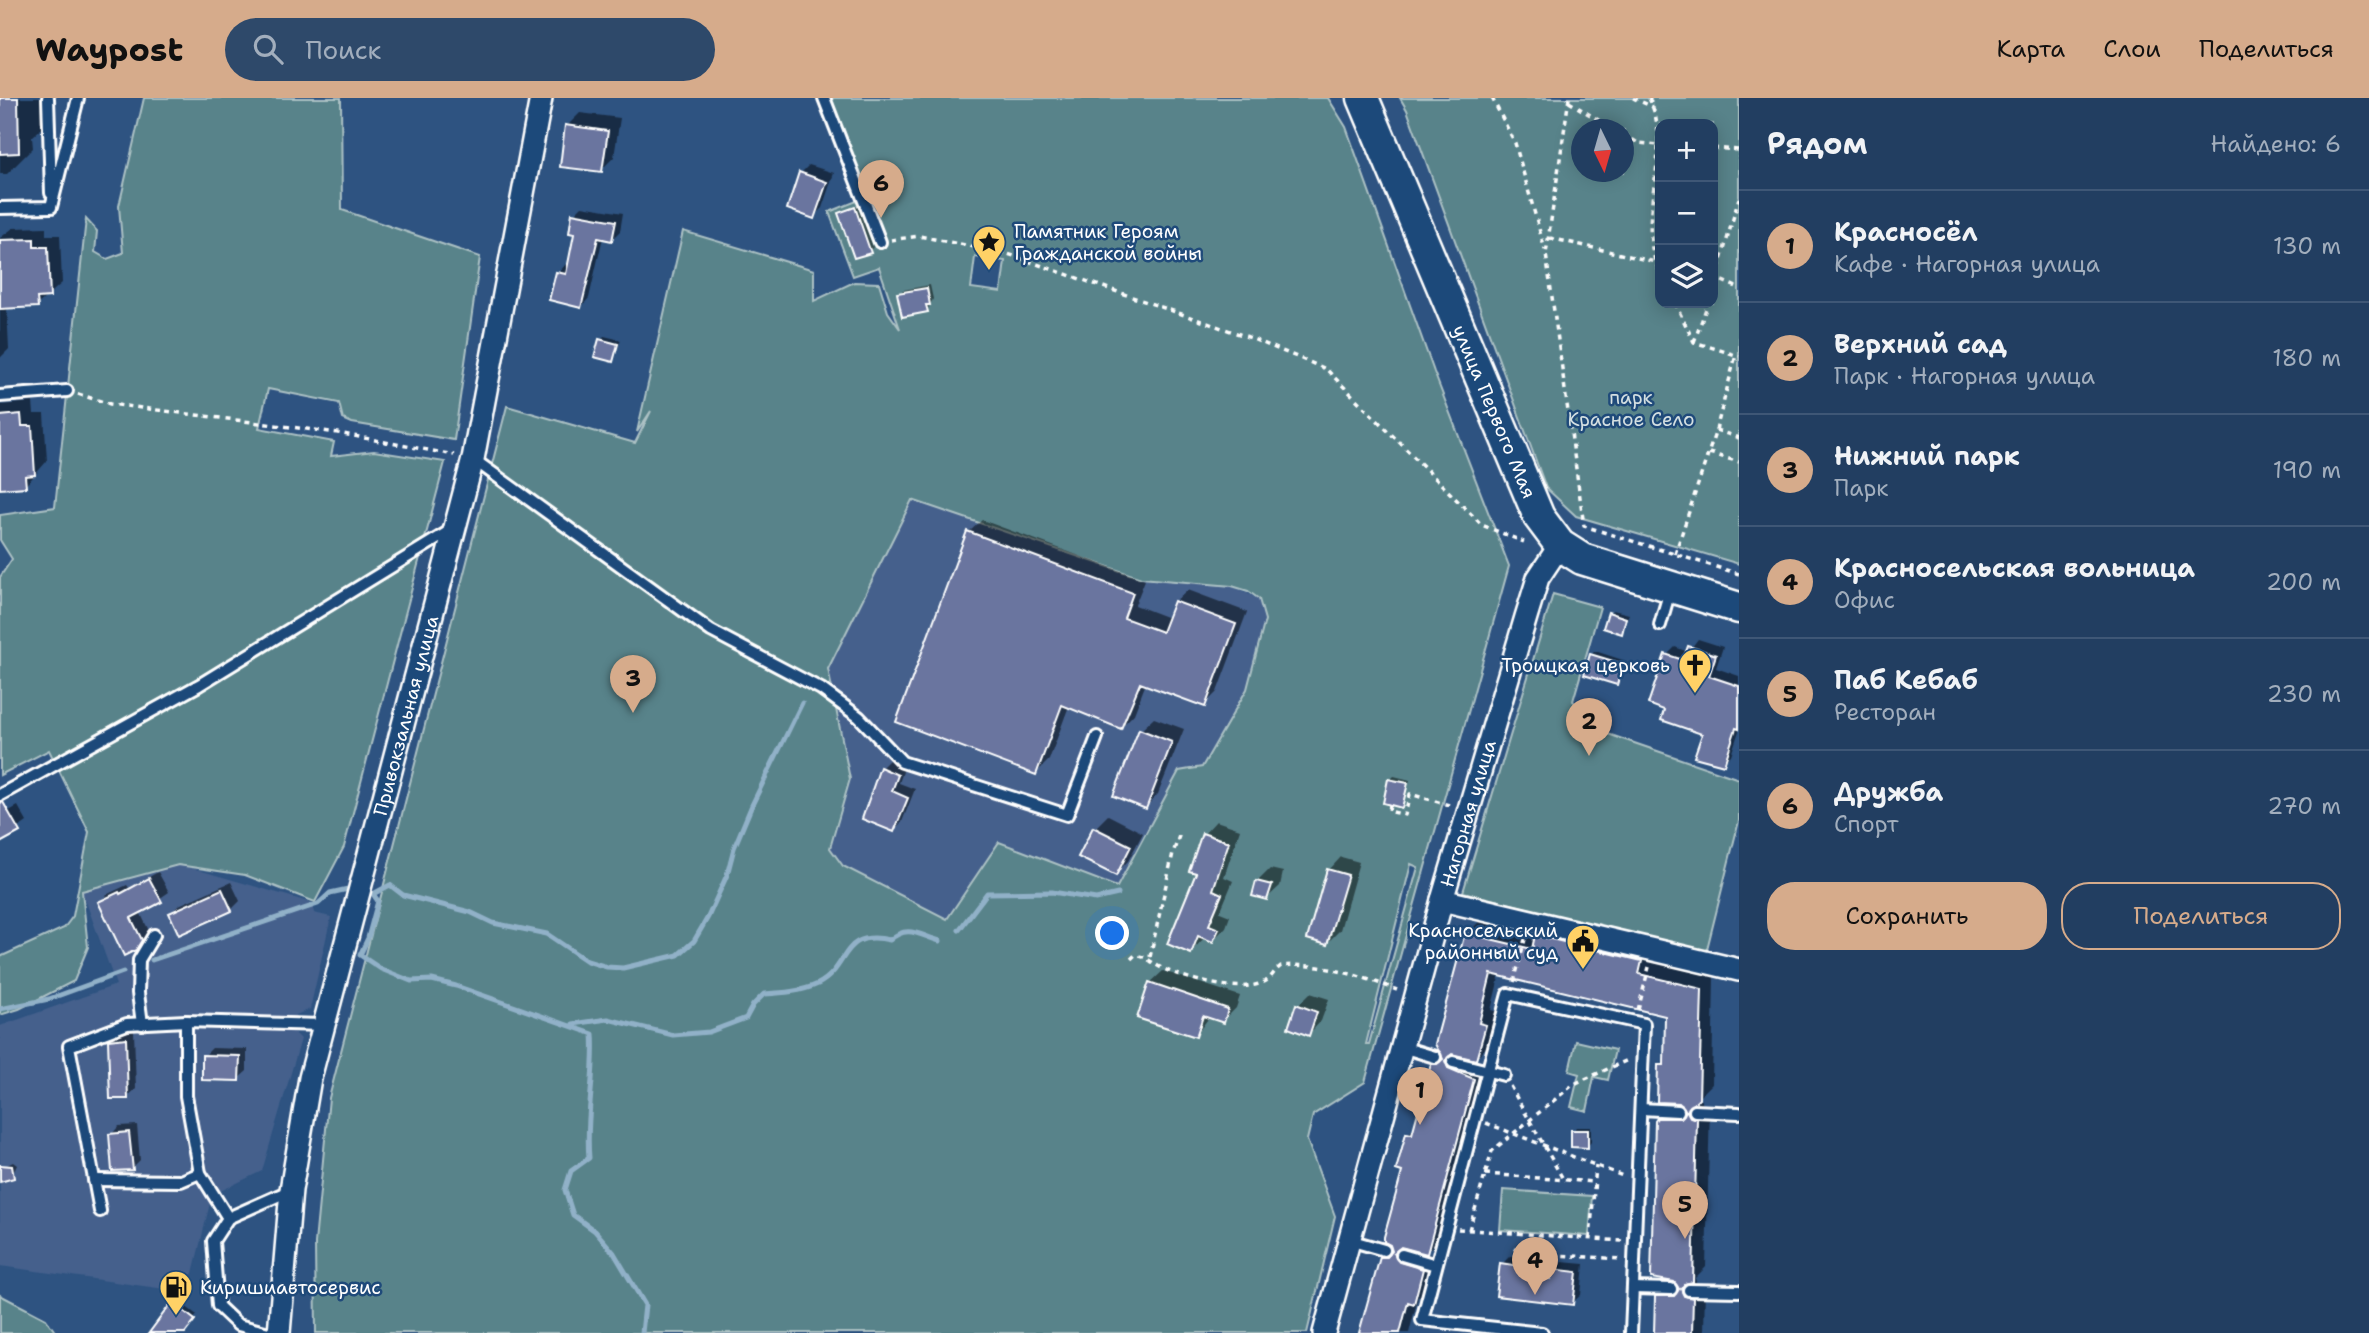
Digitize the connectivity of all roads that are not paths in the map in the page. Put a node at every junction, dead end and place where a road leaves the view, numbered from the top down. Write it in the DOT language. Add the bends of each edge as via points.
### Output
graph roads {
  1 [pos="48,98"];
  2 [pos="78,98"];
  3 [pos="541,98"];
  4 [pos="824,98"];
  5 [pos="1363,98"];
  6 [pos="51,207"];
  7 [pos="0,208"];
  8 [pos="880,242"];
  9 [pos="68,391"];
  10 [pos="0,396"];
  11 [pos="473,459"];
  12 [pos="455,527"];
  13 [pos="1560,545"];
  14 [pos="1671,587"];
  15 [pos="1739,608"];
  16 [pos="1660,625"];
  17 [pos="1097,737"];
  18 [pos="0,795"];
  19 [pos="1442,900"];
  20 [pos="154,935"];
  21 [pos="1739,970"];
  22 [pos="186,1021"];
  23 [pos="142,1024"];
  24 [pos="322,1025"];
  25 [pos="1402,1046"];
  26 [pos="1435,1057"];
  27 [pos="1453,1062"];
  28 [pos="1487,1072"];
  29 [pos="1504,1075"];
  30 [pos="1641,1109"];
  31 [pos="1678,1111"];
  32 [pos="1695,1111"];
  33 [pos="1739,1113"];
  34 [pos="200,1173"];
  35 [pos="94,1180"];
  36 [pos="291,1190"];
  37 [pos="100,1210"];
  38 [pos="228,1217"];
  39 [pos="1349,1240"];
  40 [pos="1384,1250"];
  41 [pos="1402,1255"];
  42 [pos="1436,1265"];
  43 [pos="1633,1288"];
  44 [pos="1671,1289"];
  45 [pos="1689,1290"];
  46 [pos="1739,1291"];
  47 [pos="1528,1332"];
  48 [pos="269,1333"];
  49 [pos="279,1333"];
  50 [pos="1324,1333"];
  51 [pos="1542,1333"];
  52 [pos="1631,1333"];
  1 -- 6 [label="lane"];
  2 -- 6 [label="lane"];
  3 -- 11 [label="street, Привокзальная улица"];
  4 -- 8 [label="lane"];
  5 -- 13 [label="main road, улица Первого Мая" via="1539,517"];
  6 -- 7 [label="lane"];
  9 -- 10 [label="lane"];
  11 -- 12 [label="street, Привокзальная улица"];
  11 -- 17 [label="lane" via="711,631 821,689 859,717 902,762 1067,816"];
  12 -- 18 [label="lane" via="199,685"];
  12 -- 24 [label="street, Привокзальная улица"];
  13 -- 14 [label="main road, улица Первого Мая" via="1582,559"];
  13 -- 19 [label="street, Нагорная улица" via="1538,578"];
  14 -- 15 [label="main road, улица Первого Мая"];
  14 -- 16 [label="lane"];
  19 -- 21 [label="street"];
  19 -- 25 [label="street, Нагорная улица"];
  20 -- 23 [label="lane" via="139,960"];
  22 -- 23 [label="lane"];
  22 -- 24 [label="lane"];
  22 -- 34 [label="lane" via="186,1096"];
  23 -- 35 [label="lane" via="127,1024 69,1046"];
  24 -- 36 [label="street, Привокзальная улица"];
  25 -- 26 [label="lane"];
  25 -- 39 [label="street, Нагорная улица"];
  27 -- 28 [label="lane"];
  28 -- 29 [label="lane"];
  28 -- 30 [label="lane" via="1508,994 1644,1024"];
  28 -- 42 [label="lane"];
  30 -- 31 [label="lane"];
  30 -- 43 [label="lane"];
  32 -- 33 [label="lane"];
  34 -- 35 [label="lane" via="181,1181"];
  34 -- 38 [label="lane"];
  35 -- 37 [label="lane"];
  36 -- 38 [label="lane"];
  36 -- 49 [label="street, Привокзальная улица"];
  38 -- 48 [label="lane" via="212,1241 218,1306 238,1325"];
  39 -- 40 [label="lane"];
  39 -- 50 [label="street, Нагорная улица"];
  41 -- 42 [label="lane"];
  42 -- 47 [label="lane" via="1422,1320"];
  43 -- 44 [label="lane"];
  43 -- 52 [label="lane"];
  45 -- 46 [label="lane"];
  47 -- 51 [label="lane"];
}
